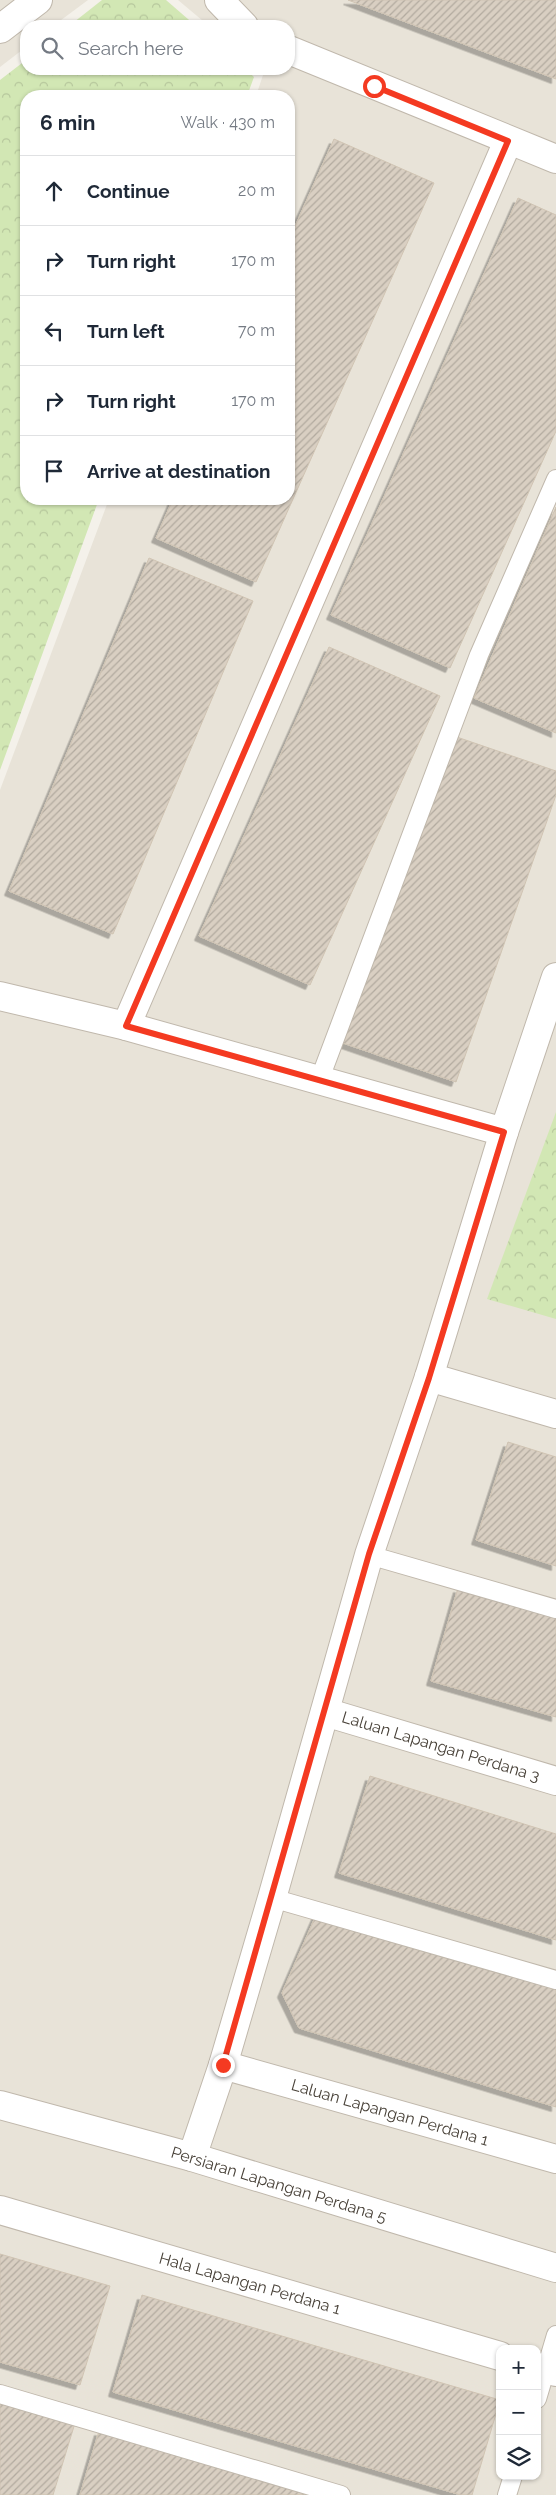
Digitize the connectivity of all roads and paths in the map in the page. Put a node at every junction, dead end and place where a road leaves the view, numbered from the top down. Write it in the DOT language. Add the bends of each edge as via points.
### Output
graph roads {
  1 [pos="38,0"];
  2 [pos="219,0"];
  3 [pos="238,20"];
  4 [pos="0,29"];
  5 [pos="295,52"];
  6 [pos="508,141"];
  7 [pos="556,159"];
  8 [pos="556,479"];
  9 [pos="556,977"];
  10 [pos="0,996"];
  11 [pos="126,1026"];
  12 [pos="319,1081"];
  13 [pos="504,1132"];
  14 [pos="429,1378"];
  15 [pos="556,1414"];
  16 [pos="369,1554"];
  17 [pos="556,1609"];
  18 [pos="325,1712"];
  19 [pos="556,1781"];
  20 [pos="272,1898"];
  21 [pos="556,1980"];
  22 [pos="223,2065"];
  23 [pos="0,2105"];
  24 [pos="192,2157"];
  25 [pos="556,2159"];
  26 [pos="0,2210"];
  27 [pos="556,2268"];
  28 [pos="556,2335"];
  29 [pos="496,2355"];
  30 [pos="546,2370"];
  31 [pos="540,2390"];
  32 [pos="0,2394"];
  33 [pos="512,2480"];
  34 [pos="341,2495"];
  35 [pos="507,2495"];
  1 -- 4 [label="street"];
  2 -- 3 [label="street"];
  5 -- 6 [label="street"];
  6 -- 7 [label="street"];
  6 -- 11 [label="street"];
  8 -- 12 [label="lane" via="479,655"];
  9 -- 13 [label="street"];
  10 -- 11 [label="street"];
  11 -- 12 [label="street"];
  12 -- 13 [label="street"];
  13 -- 14 [label="street"];
  14 -- 15 [label="street"];
  14 -- 16 [label="street"];
  16 -- 17 [label="lane"];
  16 -- 18 [label="street"];
  18 -- 19 [label="street, Laluan Lapangan Perdana 3"];
  18 -- 20 [label="street"];
  20 -- 21 [label="lane"];
  20 -- 22 [label="street"];
  22 -- 24 [label="street"];
  22 -- 25 [label="street, Laluan Lapangan Perdana 1"];
  23 -- 24 [label="street, Persiaran Lapangan Perdana 5"];
  24 -- 27 [label="street, Persiaran Lapangan Perdana 5"];
  26 -- 29 [label="street, Hala Lapangan Perdana 1"];
  28 -- 30 [label="lane"];
  30 -- 31 [label="lane"];
  32 -- 34 [label="lane"];
  33 -- 35 [label="lane"];
}
